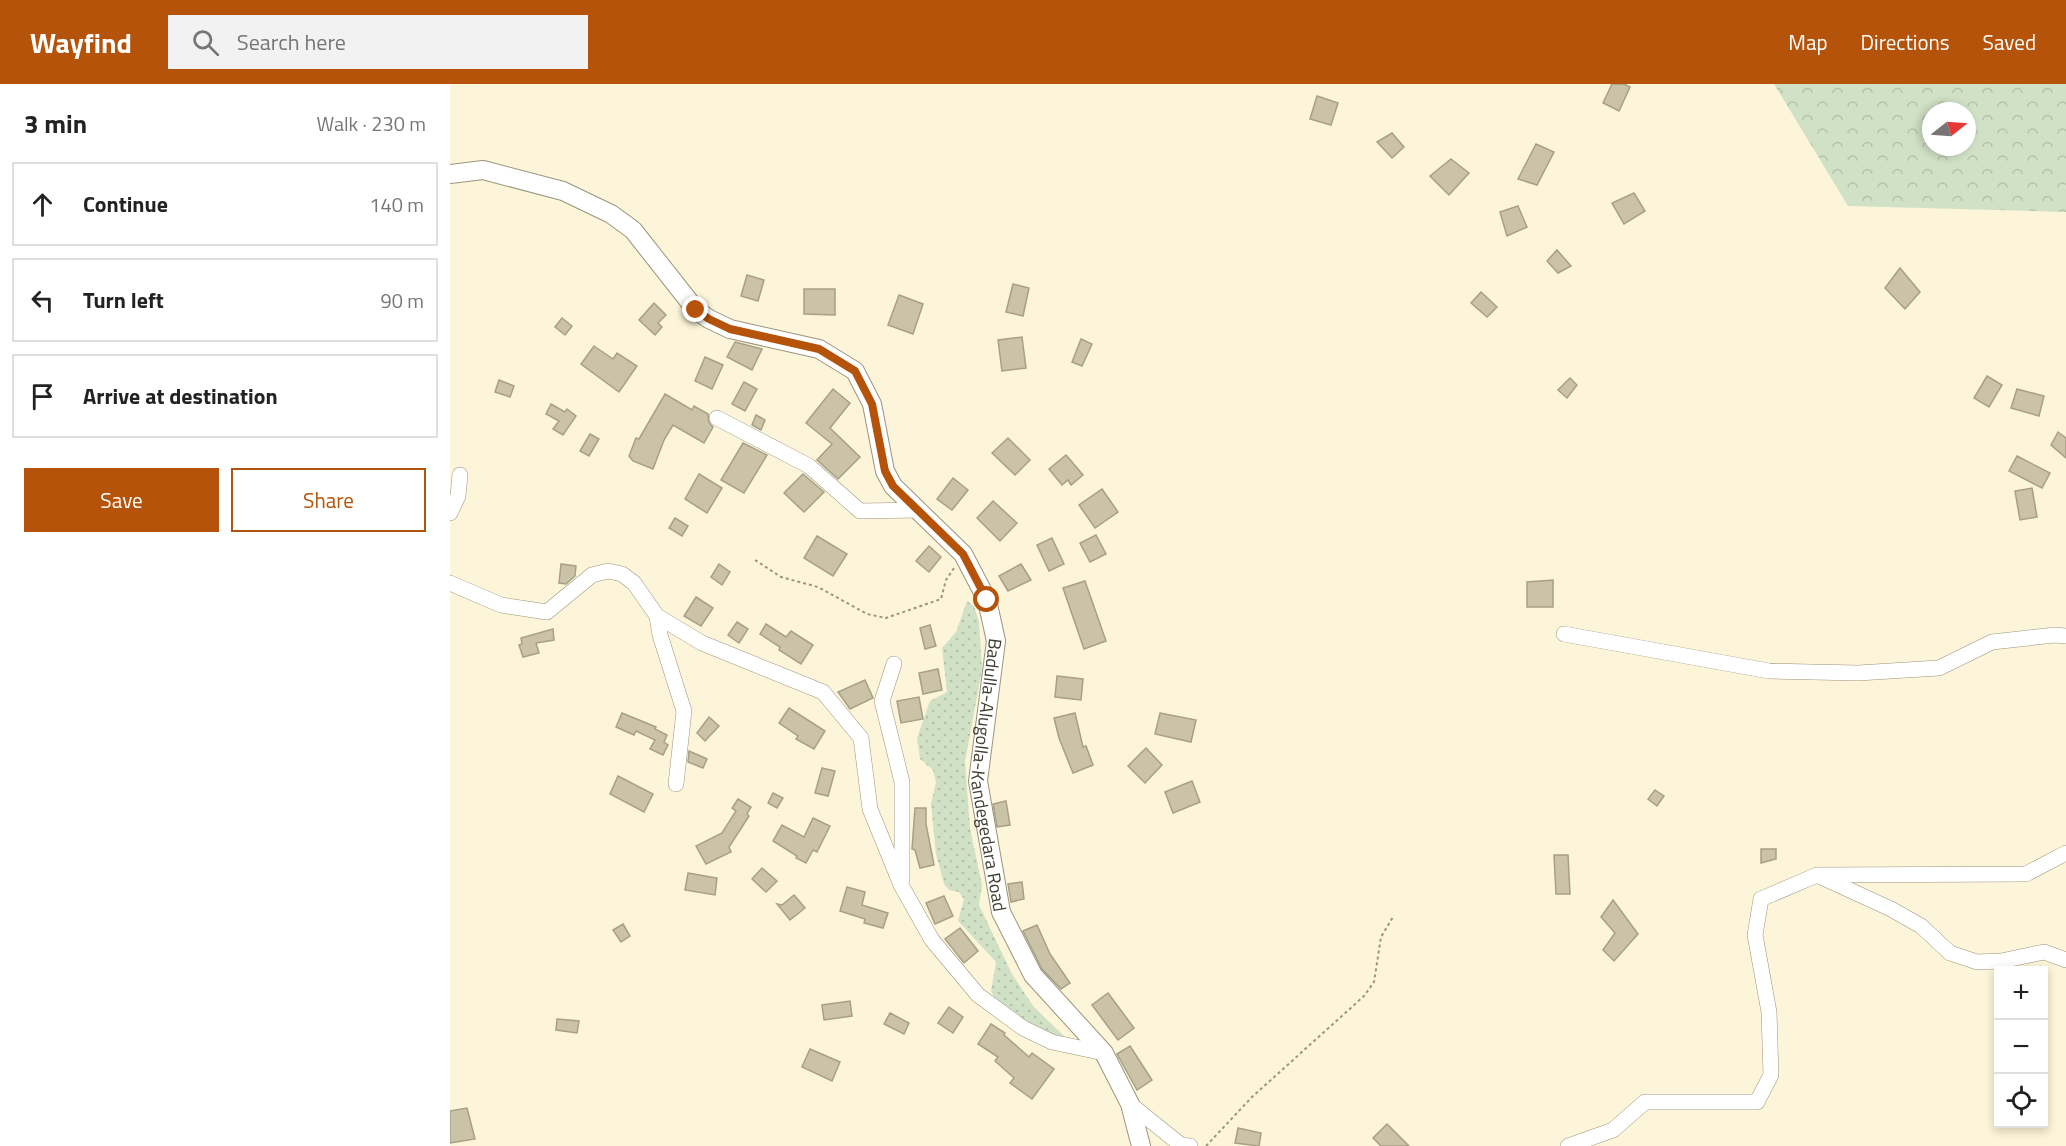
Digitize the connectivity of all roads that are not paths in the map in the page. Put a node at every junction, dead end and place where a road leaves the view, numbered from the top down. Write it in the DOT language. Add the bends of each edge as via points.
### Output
graph roads {
  1 [pos="450,174"];
  2 [pos="717,418"];
  3 [pos="460,475"];
  4 [pos="919,510"];
  5 [pos="450,513"];
  6 [pos="450,584"];
  7 [pos="657,616"];
  8 [pos="1564,634"];
  9 [pos="2066,636"];
  10 [pos="894,664"];
  11 [pos="675,784"];
  12 [pos="2066,853"];
  13 [pos="1817,874"];
  14 [pos="902,885"];
  15 [pos="2066,960"];
  16 [pos="1104,1053"];
  17 [pos="1130,1104"];
  18 [pos="1141,1146"];
  19 [pos="1190,1146"];
  20 [pos="1568,1146"];
  1 -- 4 [label="main road, Badulla-Alugolla-Kandegedara Road" via="483,170 573,195 633,230 696,310 709,319 730,329 819,349 855,371 872,404 885,471 893,486"];
  2 -- 4 [label="street" via="809,466 860,511"];
  3 -- 5 [label="street" via="458,496"];
  4 -- 16 [label="main road, Badulla-Alugolla-Kandegedara Road" via="963,554 987,600 996,641 978,781 1001,912 1033,975"];
  6 -- 7 [label="street" via="501,605 547,612 592,575 615,572 634,583"];
  7 -- 11 [label="street" via="684,711"];
  7 -- 14 [label="street" via="702,643 823,692 861,738 870,809"];
  8 -- 9 [label="street" via="1769,671 1858,673 1939,668 1992,642"];
  10 -- 14 [label="street" via="882,701 902,782"];
  12 -- 13 [label="street" via="2026,874"];
  13 -- 15 [label="street" via="1921,926 1950,953 1977,962 2044,952"];
  13 -- 20 [label="street" via="1761,899 1755,935 1769,1012 1771,1075 1757,1102 1645,1102 1613,1130"];
  14 -- 16 [label="street" via="932,940 978,995 1023,1028 1052,1042"];
  16 -- 17 [label="main road, Badulla-Alugolla-Kandegedara Road"];
  17 -- 18 [label="main road, Badulla-Alugolla-Kandegedara Road"];
  17 -- 19 [label="street" via="1181,1145"];
}
